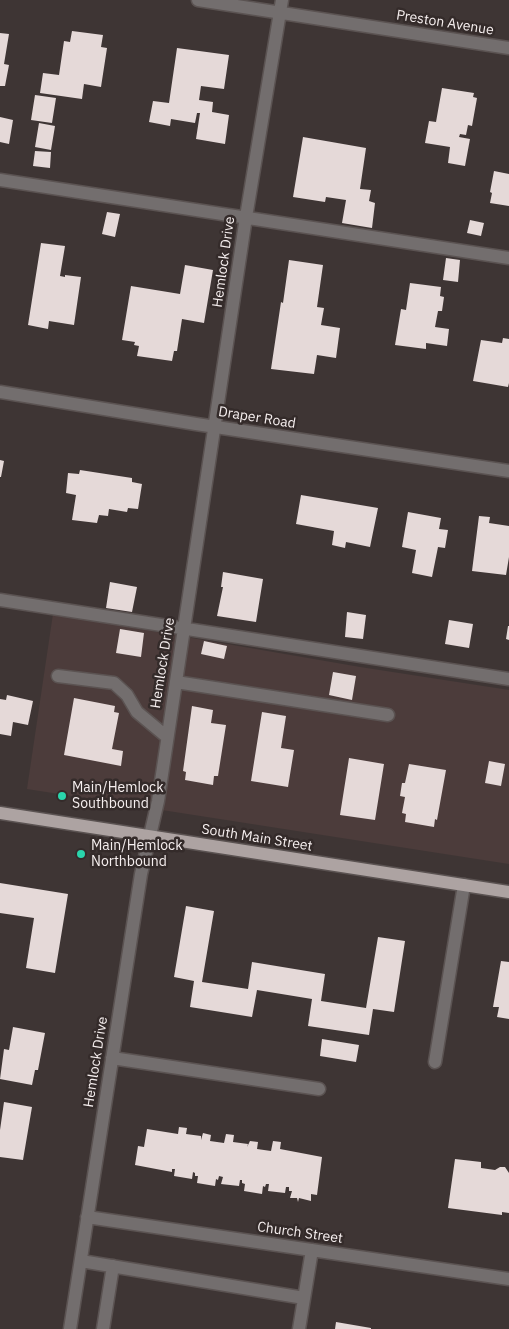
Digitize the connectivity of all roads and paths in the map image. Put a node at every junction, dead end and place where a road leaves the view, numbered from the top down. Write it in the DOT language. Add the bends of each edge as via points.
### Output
graph roads {
  1 [pos="198,0"];
  2 [pos="281,6"];
  3 [pos="509,48"];
  4 [pos="0,180"];
  5 [pos="246,218"];
  6 [pos="509,258"];
  7 [pos="0,392"];
  8 [pos="214,427"];
  9 [pos="509,471"];
  10 [pos="0,600"];
  11 [pos="184,629"];
  12 [pos="58,676"];
  13 [pos="509,680"];
  14 [pos="176,682"];
  15 [pos="388,715"];
  16 [pos="168,737"];
  17 [pos="0,813"];
  18 [pos="150,837"];
  19 [pos="464,885"];
  20 [pos="509,892"];
  21 [pos="112,1058"];
  22 [pos="435,1062"];
  23 [pos="319,1089"];
  24 [pos="87,1217"];
  25 [pos="312,1250"];
  26 [pos="80,1261"];
  27 [pos="113,1266"];
  28 [pos="509,1279"];
  29 [pos="304,1298"];
  30 [pos="70,1329"];
  31 [pos="103,1329"];
  32 [pos="299,1329"];
  1 -- 2 [label="street, Preston Avenue"];
  2 -- 3 [label="street, Preston Avenue"];
  2 -- 5 [label="street, Hemlock Drive"];
  4 -- 5 [label="street"];
  5 -- 6 [label="street"];
  5 -- 8 [label="street, Hemlock Drive"];
  7 -- 8 [label="street, Draper Road"];
  8 -- 9 [label="street, Draper Road"];
  8 -- 11 [label="street, Hemlock Drive"];
  10 -- 11 [label="street"];
  11 -- 13 [label="street"];
  11 -- 14 [label="street, Hemlock Drive"];
  12 -- 16 [label="street" via="114,683 127,695 137,712"];
  14 -- 15 [label="street"];
  14 -- 16 [label="street, Hemlock Drive"];
  16 -- 18 [label="street, Hemlock Drive"];
  17 -- 18 [label="main road, South Main Street"];
  18 -- 19 [label="main road, South Main Street"];
  18 -- 21 [label="street, Hemlock Drive" via="141,874"];
  19 -- 20 [label="main road, South Main Street"];
  19 -- 22 [label="street"];
  21 -- 23 [label="street"];
  21 -- 24 [label="street, Hemlock Drive"];
  24 -- 25 [label="street, Church Street"];
  24 -- 26 [label="street, Hemlock Drive"];
  25 -- 28 [label="street, Church Street"];
  25 -- 29 [label="street"];
  26 -- 27 [label="street"];
  26 -- 30 [label="street, Hemlock Drive"];
  27 -- 29 [label="street"];
  27 -- 31 [label="street"];
  29 -- 32 [label="street"];
}
